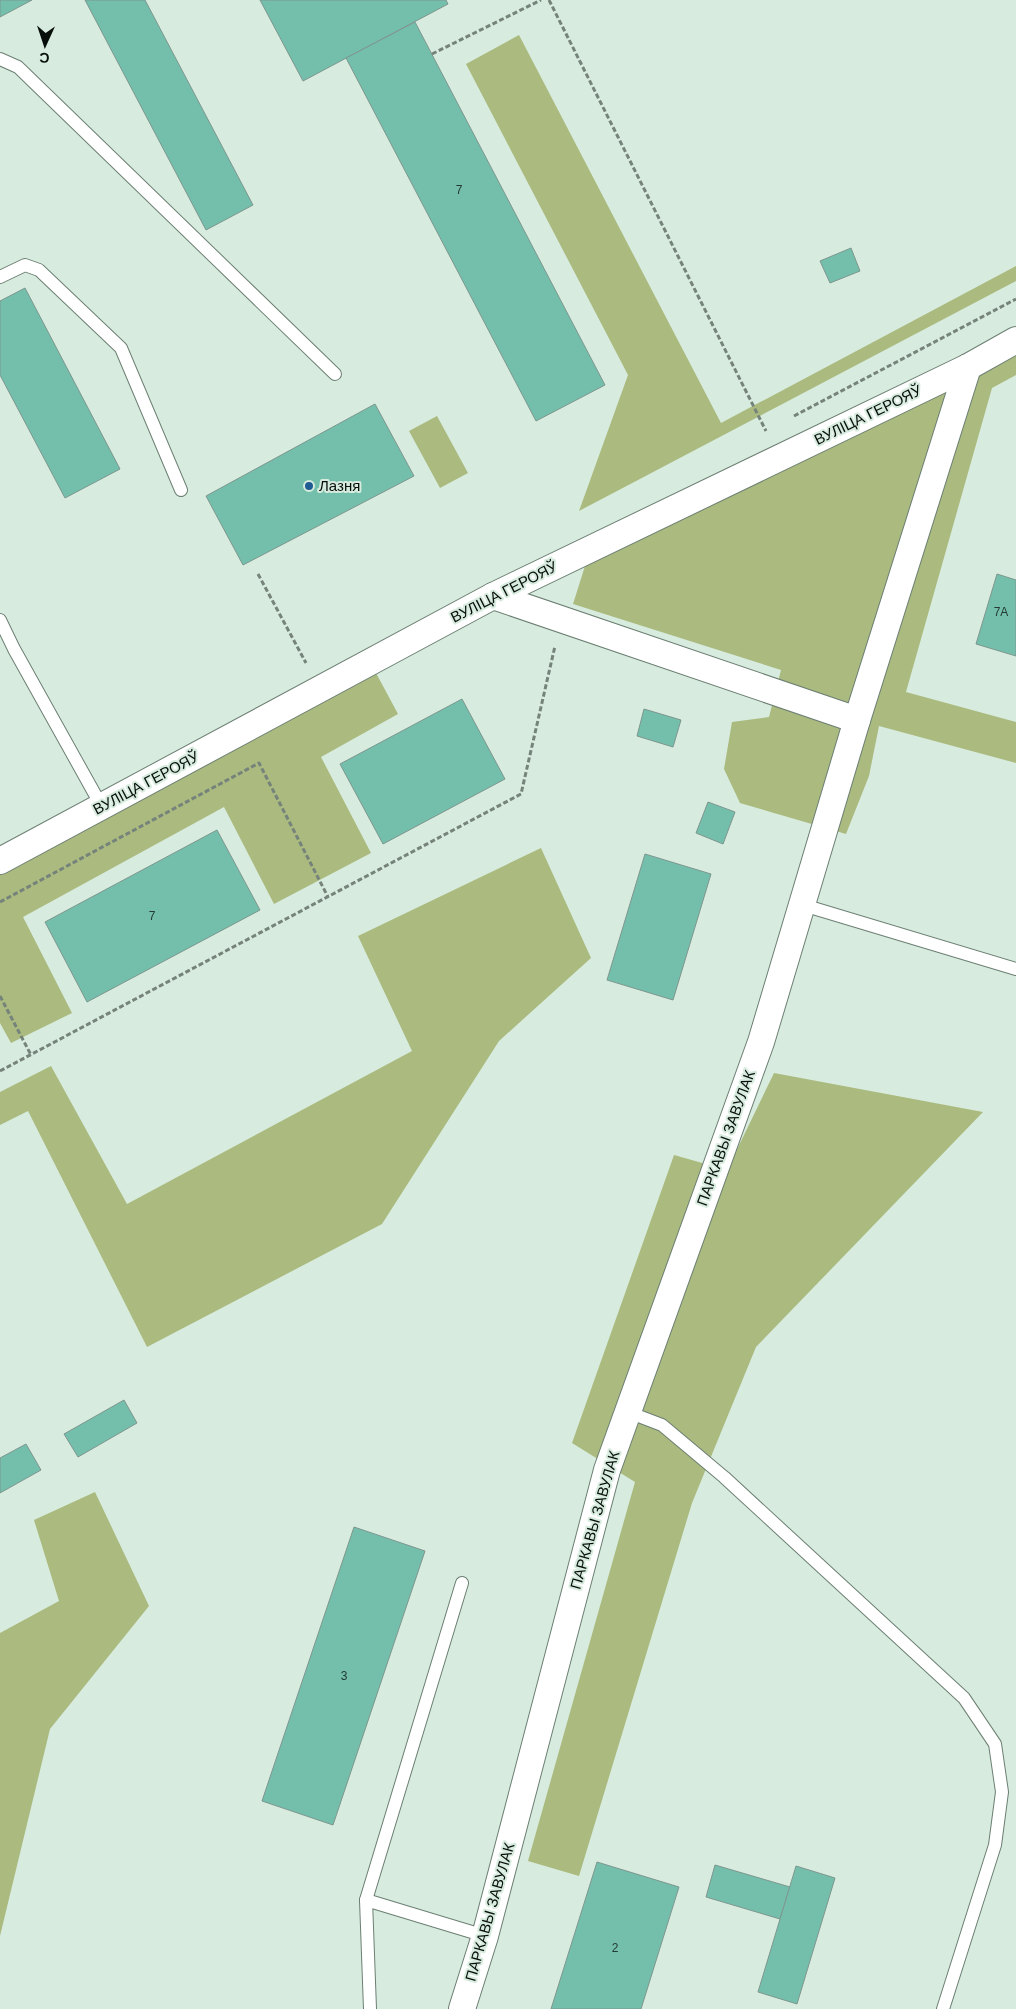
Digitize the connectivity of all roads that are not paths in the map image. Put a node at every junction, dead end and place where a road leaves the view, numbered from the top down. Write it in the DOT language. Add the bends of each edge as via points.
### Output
graph roads {
  1 [pos="0,59"];
  2 [pos="0,277"];
  3 [pos="1016,340"];
  4 [pos="968,367"];
  5 [pos="335,374"];
  6 [pos="181,490"];
  7 [pos="493,596"];
  8 [pos="0,620"];
  9 [pos="857,720"];
  10 [pos="102,807"];
  11 [pos="0,861"];
  12 [pos="803,905"];
  13 [pos="1016,969"];
  14 [pos="628,1412"];
  15 [pos="462,1583"];
  16 [pos="366,1900"];
  17 [pos="485,1936"];
  18 [pos="370,2009"];
  19 [pos="462,2009"];
  20 [pos="943,2009"];
  1 -- 5 [label="lane" via="18,67"];
  2 -- 6 [label="lane" via="25,265 39,270 121,348"];
  3 -- 4 [label="street, ВУЛІЦА ГЕРОЯЎ"];
  4 -- 7 [label="street, ВУЛІЦА ГЕРОЯЎ"];
  4 -- 9 [label="street, ПАРКАВЫ ЗАВУЛАК"];
  7 -- 9 [label="street"];
  7 -- 10 [label="street, ВУЛІЦА ГЕРОЯЎ"];
  8 -- 10 [label="lane"];
  9 -- 12 [label="street, ПАРКАВЫ ЗАВУЛАК"];
  10 -- 11 [label="street, ВУЛІЦА ГЕРОЯЎ"];
  12 -- 13 [label="lane"];
  12 -- 14 [label="street, ПАРКАВЫ ЗАВУЛАК" via="761,1042"];
  14 -- 17 [label="street, ПАРКАВЫ ЗАВУЛАК" via="607,1470"];
  14 -- 20 [label="lane" via="662,1425 724,1476 964,1698 995,1744 1002,1792 995,1845"];
  15 -- 16 [label="lane"];
  16 -- 17 [label="lane"];
  16 -- 18 [label="lane"];
  17 -- 19 [label="street, ПАРКАВЫ ЗАВУЛАК"];
}
